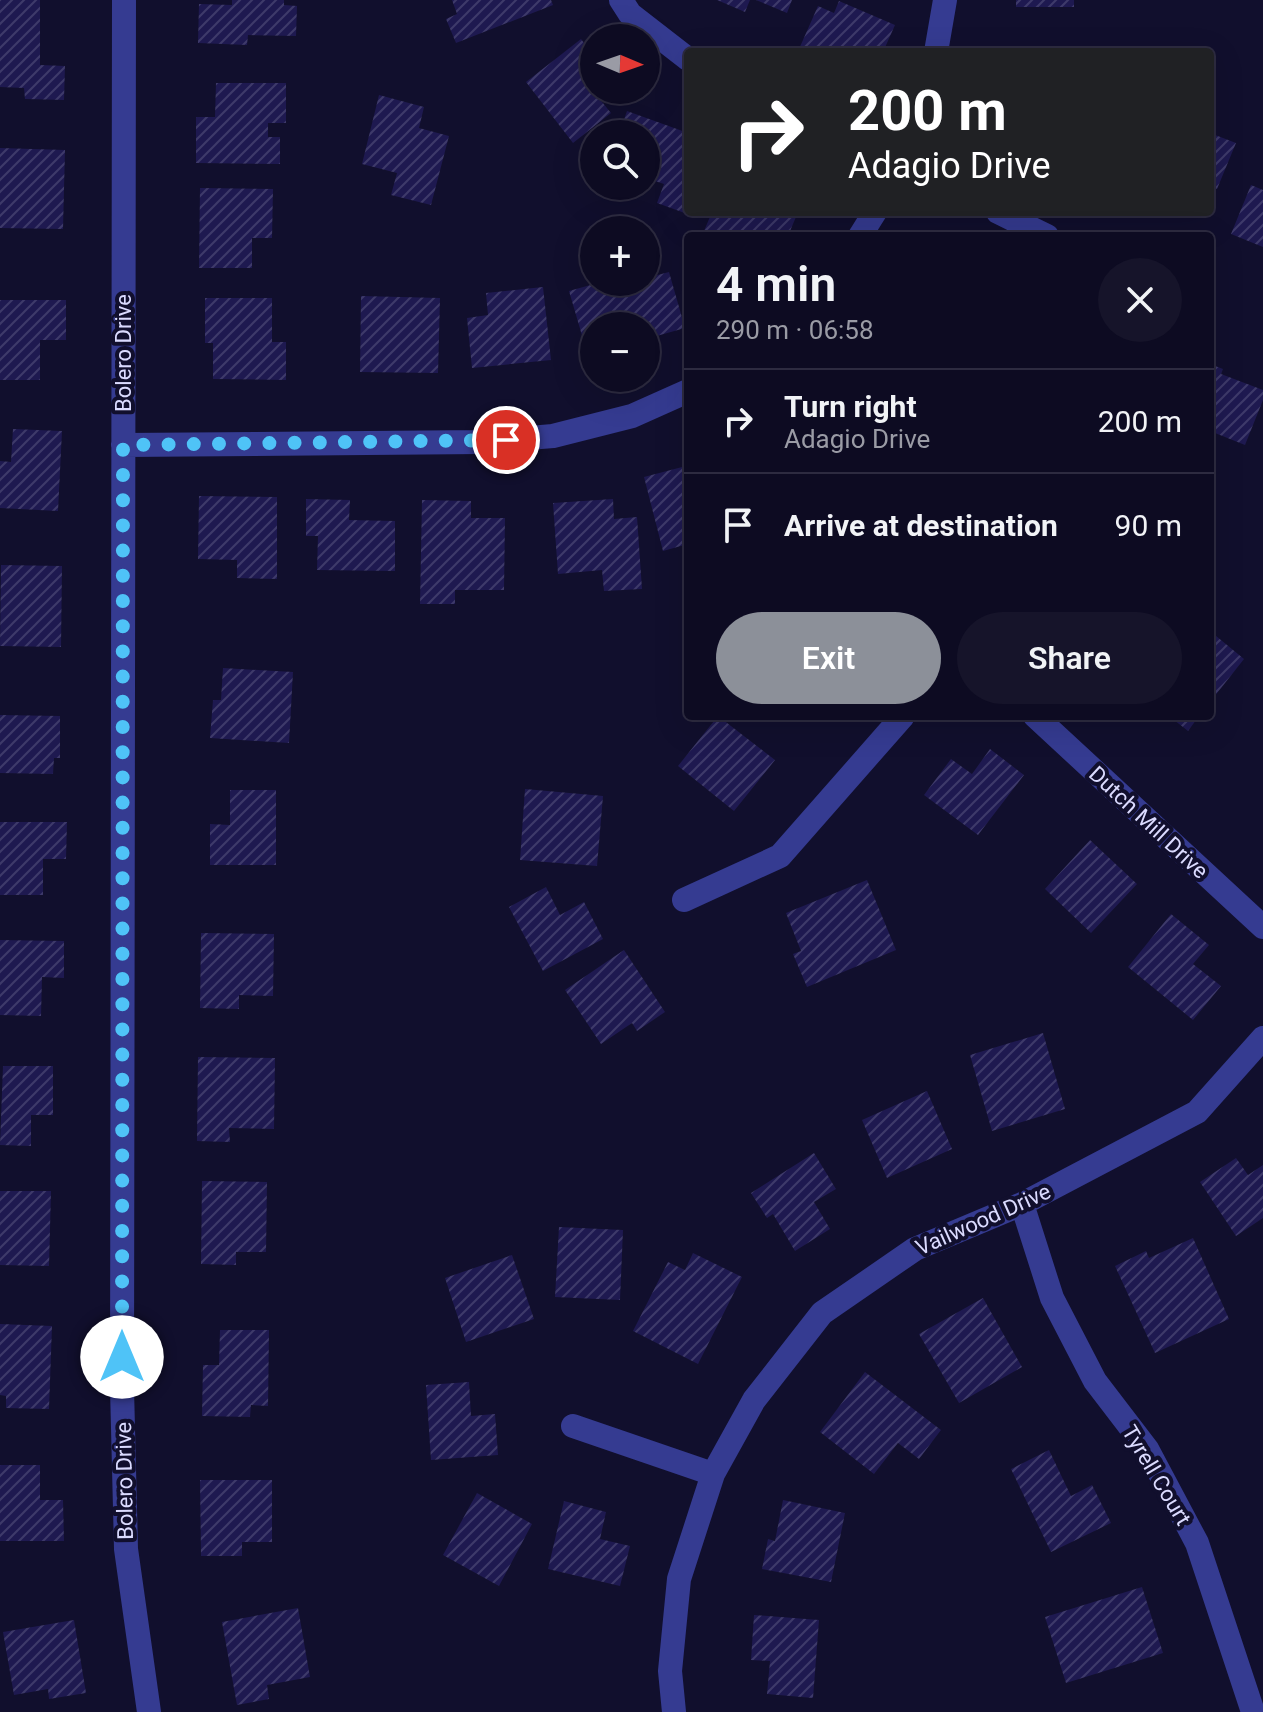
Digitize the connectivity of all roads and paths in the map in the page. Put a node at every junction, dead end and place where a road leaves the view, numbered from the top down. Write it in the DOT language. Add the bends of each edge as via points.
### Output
graph roads {
  1 [pos="124,0"];
  2 [pos="621,0"];
  3 [pos="945,0"];
  4 [pos="937,48"];
  5 [pos="684,56"];
  6 [pos="1006,216"];
  7 [pos="1039,232"];
  8 [pos="684,393"];
  9 [pos="123,445"];
  10 [pos="899,720"];
  11 [pos="1039,720"];
  12 [pos="684,900"];
  13 [pos="1263,927"];
  14 [pos="1263,1038"];
  15 [pos="1022,1204"];
  16 [pos="573,1426"];
  17 [pos="713,1474"];
  18 [pos="149,1712"];
  19 [pos="674,1712"];
  20 [pos="1253,1712"];
  1 -- 9 [label="street, Bolero Drive"];
  2 -- 5 [label="street" via="630,14"];
  3 -- 4 [label="street"];
  6 -- 7 [label="street"];
  8 -- 9 [label="street" via="632,416 553,436 482,442"];
  9 -- 18 [label="street, Bolero Drive" via="122,1403 126,1549"];
  10 -- 12 [label="street" via="780,856"];
  11 -- 13 [label="street, Dutch Mill Drive"];
  14 -- 15 [label="street, Vailwood Drive" via="1197,1112"];
  15 -- 17 [label="street, Vailwood Drive" via="915,1249 822,1313 754,1400"];
  15 -- 20 [label="street, Tyrell Court" via="1059,1312 1095,1381 1147,1449 1197,1543"];
  16 -- 17 [label="street"];
  17 -- 19 [label="street, Vailwood Drive" via="679,1579 670,1671"];
}
